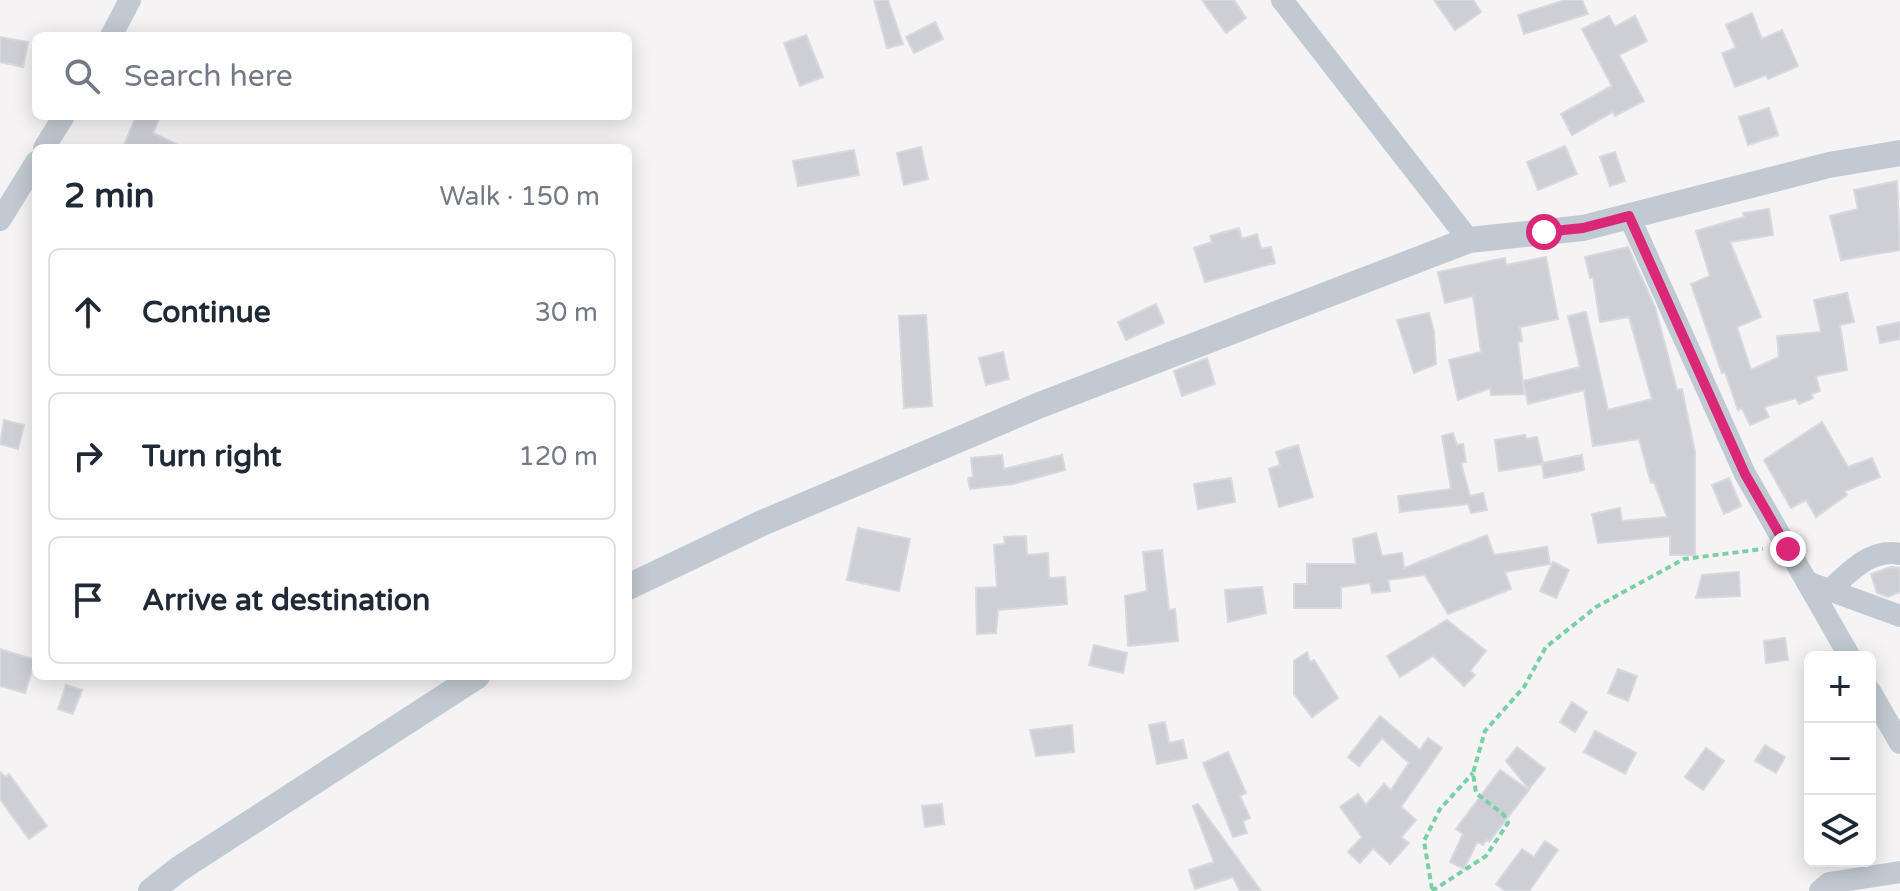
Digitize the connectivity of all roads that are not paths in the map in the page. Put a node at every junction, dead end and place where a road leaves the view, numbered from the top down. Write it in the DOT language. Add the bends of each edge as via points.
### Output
graph roads {
  1 [pos="130,0"];
  2 [pos="1282,0"];
  3 [pos="113,32"];
  4 [pos="62,120"];
  5 [pos="46,144"];
  6 [pos="1900,153"];
  7 [pos="32,168"];
  8 [pos="1629,216"];
  9 [pos="0,220"];
  10 [pos="1469,240"];
  11 [pos="1900,554"];
  12 [pos="1807,582"];
  13 [pos="632,585"];
  14 [pos="1829,591"];
  15 [pos="1900,616"];
  16 [pos="1847,651"];
  17 [pos="471,680"];
  18 [pos="1876,701"];
  19 [pos="1900,743"];
  20 [pos="1900,872"];
  21 [pos="151,891"];
  22 [pos="1820,891"];
  1 -- 3 [label="street"];
  2 -- 10 [label="street"];
  4 -- 5 [label="street"];
  6 -- 8 [label="street" via="1829,165"];
  7 -- 9 [label="street"];
  8 -- 10 [label="street" via="1583,228"];
  8 -- 12 [label="street" via="1745,474"];
  10 -- 13 [label="street" via="1040,405 762,523"];
  11 -- 14 [label="street" via="1887,551 1864,561"];
  12 -- 14 [label="street"];
  12 -- 16 [label="street"];
  14 -- 15 [label="street"];
  17 -- 21 [label="street"];
  18 -- 19 [label="street"];
  20 -- 22 [label="street" via="1829,883"];
}
